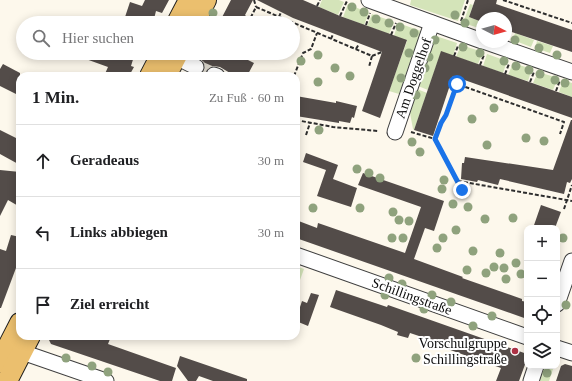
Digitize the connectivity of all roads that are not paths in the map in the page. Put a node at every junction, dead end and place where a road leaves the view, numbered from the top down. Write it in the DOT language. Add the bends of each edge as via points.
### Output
graph roads {
  1 [pos="189,0"];
  2 [pos="206,0"];
  3 [pos="370,5"];
  4 [pos="181,16"];
  5 [pos="198,16"];
  6 [pos="432,23"];
  7 [pos="476,40"];
  8 [pos="496,48"];
  9 [pos="166,60"];
  10 [pos="170,60"];
  11 [pos="183,60"];
  12 [pos="196,67"];
  13 [pos="154,72"];
  14 [pos="167,72"];
  15 [pos="567,75"];
  16 [pos="395,132"];
  17 [pos="300,256"];
  18 [pos="572,260"];
  19 [pos="559,297"];
  20 [pos="524,337"];
  21 [pos="15,349"];
  22 [pos="560,349"];
  23 [pos="572,353"];
  24 [pos="535,369"];
  25 [pos="7,381"];
  26 [pos="106,381"];
  27 [pos="531,381"];
  1 -- 4 [label="main road"];
  2 -- 5 [label="main road"];
  3 -- 6 [label="street"];
  6 -- 7 [label="street"];
  6 -- 16 [label="street, Am Doggelhof"];
  8 -- 15 [label="street"];
  9 -- 13 [label="main road"];
  10 -- 14 [label="main road"];
  11 -- 12 [label="street"];
  17 -- 20 [label="street, Schillingstraße"];
  18 -- 19 [label="street"];
  21 -- 25 [label="main road"];
  21 -- 26 [label="street"];
  22 -- 23 [label="street"];
  24 -- 27 [label="street"];
}
